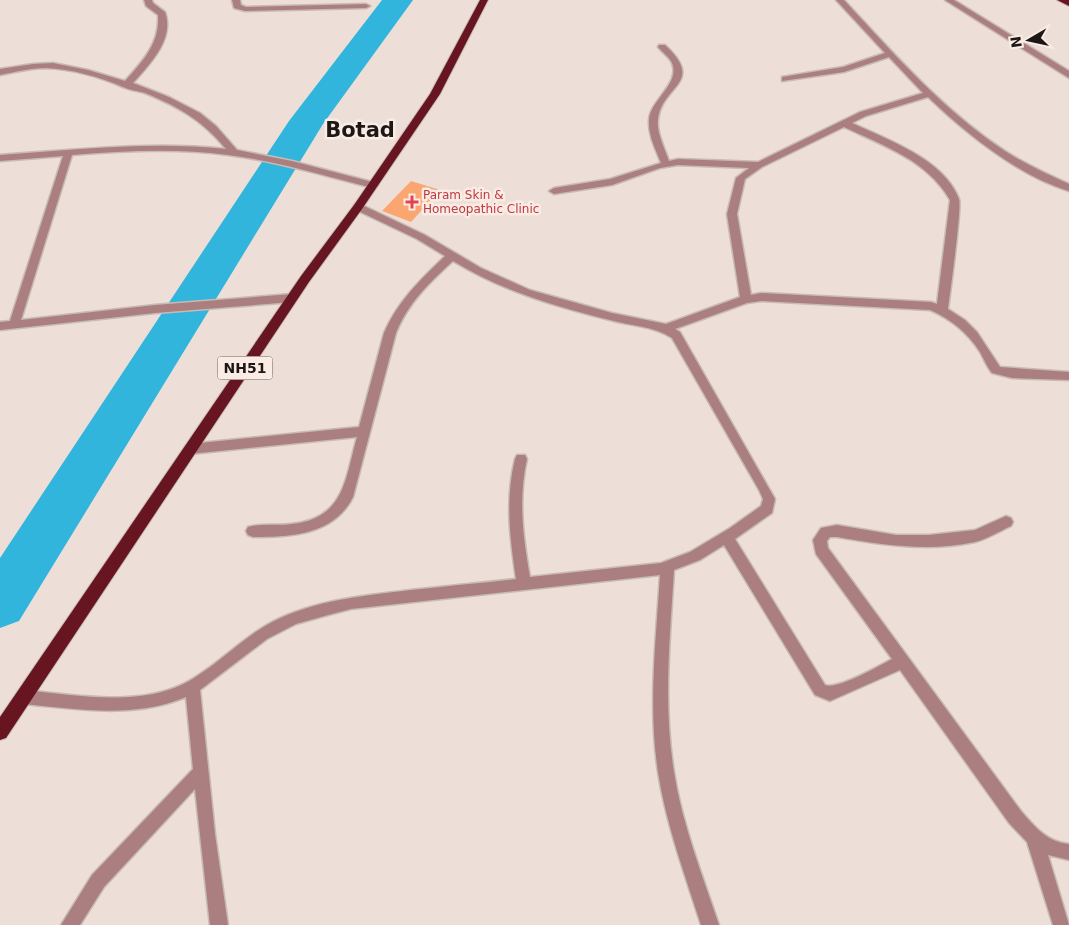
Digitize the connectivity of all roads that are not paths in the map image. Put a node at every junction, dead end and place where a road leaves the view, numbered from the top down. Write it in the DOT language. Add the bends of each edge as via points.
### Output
graph roads {
  1 [pos="148,0"];
  2 [pos="236,0"];
  3 [pos="484,0"];
  4 [pos="840,0"];
  5 [pos="949,0"];
  6 [pos="1061,0"];
  7 [pos="1069,2"];
  8 [pos="347,3"];
  9 [pos="366,6"];
  10 [pos="662,47"];
  11 [pos="890,54"];
  12 [pos="0,72"];
  13 [pos="1069,75"];
  14 [pos="786,79"];
  15 [pos="126,85"];
  16 [pos="930,94"];
  17 [pos="844,123"];
  18 [pos="234,153"];
  19 [pos="68,154"];
  20 [pos="0,158"];
  21 [pos="666,165"];
  22 [pos="759,166"];
  23 [pos="373,185"];
  24 [pos="1069,188"];
  25 [pos="554,191"];
  26 [pos="358,207"];
  27 [pos="451,257"];
  28 [pos="292,298"];
  29 [pos="746,300"];
  30 [pos="942,311"];
  31 [pos="14,325"];
  32 [pos="0,326"];
  33 [pos="666,328"];
  34 [pos="1069,376"];
  35 [pos="365,431"];
  36 [pos="190,449"];
  37 [pos="520,459"];
  38 [pos="1006,522"];
  39 [pos="253,531"];
  40 [pos="726,537"];
  41 [pos="668,566"];
  42 [pos="524,584"];
  43 [pos="902,662"];
  44 [pos="192,687"];
  45 [pos="23,697"];
  46 [pos="0,732"];
  47 [pos="201,771"];
  48 [pos="1035,840"];
  49 [pos="1069,852"];
  50 [pos="70,925"];
  51 [pos="219,925"];
  52 [pos="710,925"];
  53 [pos="1062,925"];
  1 -- 15 [label="street" via="162,14 165,28 151,56"];
  2 -- 8 [label="street" via="237,6 246,9"];
  3 -- 23 [label="highway, NH51" via="435,94"];
  4 -- 11 [label="street"];
  5 -- 13 [label="street"];
  6 -- 7 [label="highway"];
  8 -- 9 [label="street"];
  10 -- 21 [label="street" via="674,55 678,66 677,81 654,111 652,122"];
  11 -- 14 [label="street" via="844,69"];
  11 -- 16 [label="street"];
  12 -- 15 [label="street" via="53,66"];
  15 -- 18 [label="street" via="197,115"];
  16 -- 17 [label="street"];
  16 -- 24 [label="street" via="1002,156"];
  17 -- 22 [label="street"];
  17 -- 30 [label="street" via="921,162 948,186 954,200"];
  18 -- 19 [label="street" via="158,149"];
  18 -- 23 [label="street"];
  19 -- 20 [label="street"];
  19 -- 31 [label="street"];
  21 -- 22 [label="street" via="678,162"];
  21 -- 25 [label="street" via="612,182"];
  22 -- 29 [label="street" via="741,178 732,214"];
  23 -- 26 [label="highway, NH51"];
  26 -- 27 [label="street" via="421,237"];
  26 -- 28 [label="highway, NH51"];
  27 -- 33 [label="street" via="526,293"];
  27 -- 35 [label="street" via="412,293 398,312"];
  28 -- 31 [label="street"];
  28 -- 36 [label="highway, NH51"];
  29 -- 30 [label="street" via="761,297 921,306"];
  29 -- 33 [label="street"];
  30 -- 34 [label="street" via="960,321 972,333 996,370"];
  31 -- 32 [label="street"];
  33 -- 40 [label="street" via="676,335 769,499 767,509"];
  35 -- 36 [label="street"];
  35 -- 39 [label="street" via="347,497 340,509 322,522 299,531"];
  36 -- 45 [label="highway, NH51"];
  37 -- 42 [label="street" via="513,504"];
  38 -- 43 [label="street" via="976,536 929,541 896,540 837,531 826,532 820,540 821,550"];
  40 -- 41 [label="street" via="695,556"];
  40 -- 43 [label="street" via="820,690 830,694 842,690"];
  41 -- 42 [label="street"];
  41 -- 52 [label="street" via="661,681 663,750 676,820"];
  42 -- 44 [label="street" via="351,603 308,612 262,633"];
  43 -- 48 [label="street"];
  44 -- 45 [label="street" via="156,700 125,704"];
  44 -- 47 [label="street"];
  45 -- 46 [label="highway, NH51"];
  47 -- 50 [label="street" via="98,881"];
  47 -- 51 [label="street"];
  48 -- 49 [label="street" via="1058,852"];
  48 -- 53 [label="street"];
}
